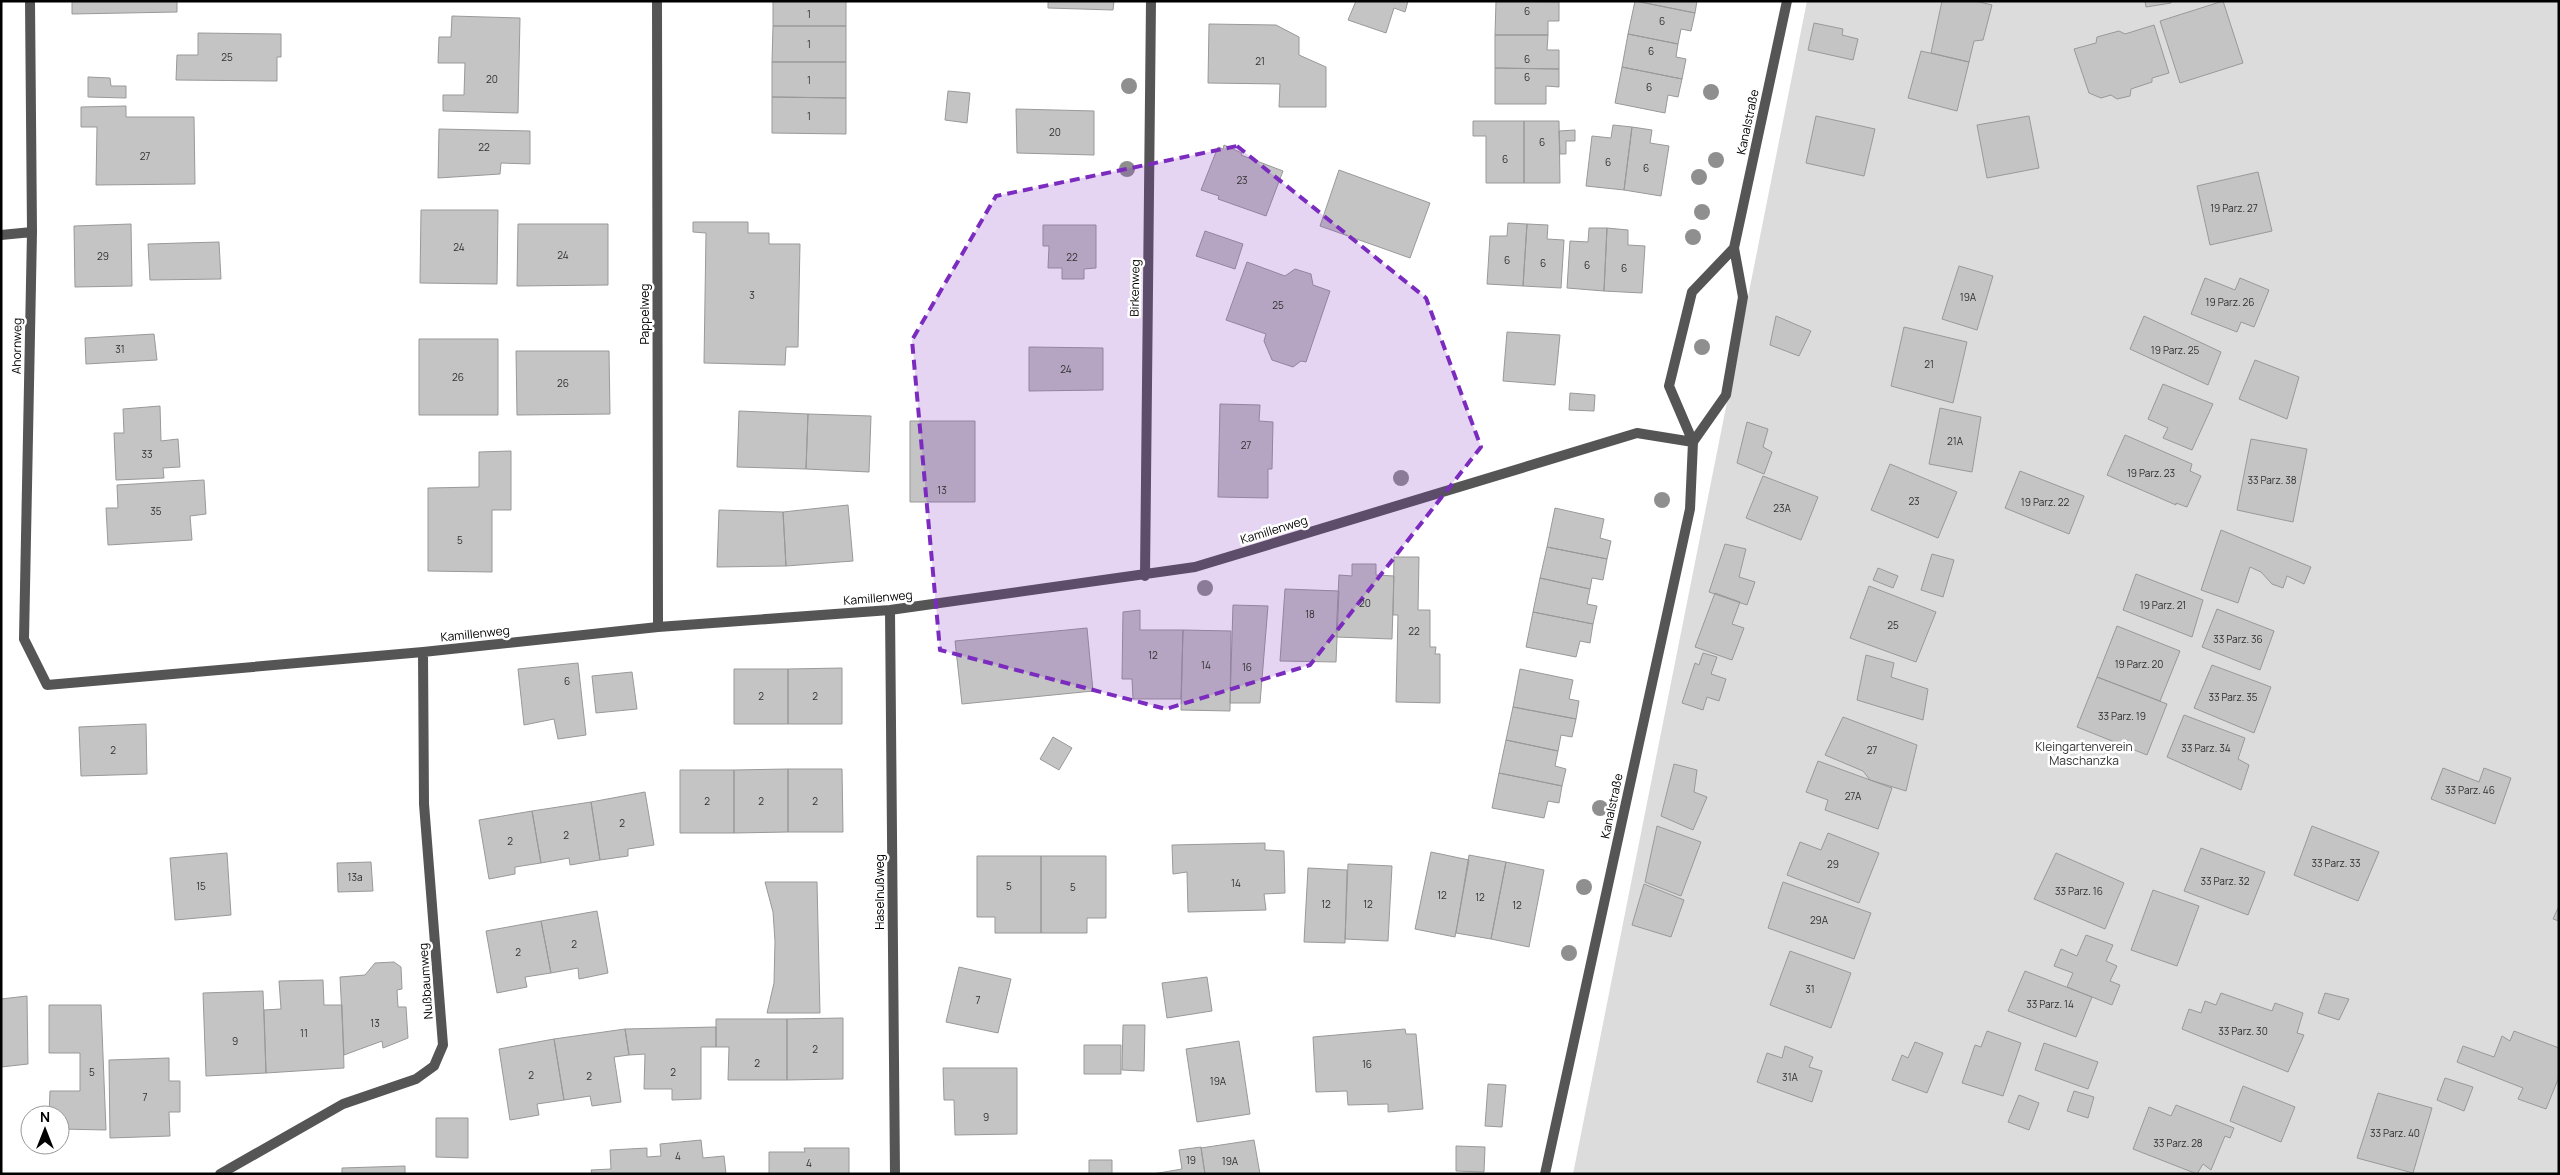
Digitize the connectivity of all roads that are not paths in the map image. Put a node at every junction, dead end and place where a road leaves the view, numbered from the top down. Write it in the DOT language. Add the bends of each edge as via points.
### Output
graph roads {
  1 [pos="30,1"];
  2 [pos="657,1"];
  3 [pos="1151,1"];
  4 [pos="1787,1"];
  5 [pos="32,232"];
  6 [pos="1,234"];
  7 [pos="1734,248"];
  8 [pos="1693,442"];
  9 [pos="1145,576"];
  10 [pos="890,610"];
  11 [pos="658,627"];
  12 [pos="424,652"];
  13 [pos="46,685"];
  14 [pos="220,1174"];
  15 [pos="895,1174"];
  16 [pos="1544,1174"];
  1 -- 5 [label="street, Ahornweg"];
  2 -- 11 [label="street, Pappelweg"];
  3 -- 9 [label="street, Birkenweg"];
  4 -- 7 [label="street, Kanalstraße"];
  5 -- 6 [label="street"];
  5 -- 13 [label="street, Ahornweg" via="24,638"];
  7 -- 8 [label="street, Kanalstraße" via="1743,297 1726,395"];
  7 -- 8 [label="street, Kanalstraße" via="1692,292 1669,386"];
  8 -- 9 [label="street, Kamillenweg" via="1637,433 1195,567"];
  8 -- 16 [label="street, Kanalstraße" via="1690,509"];
  9 -- 10 [label="street, Kamillenweg"];
  10 -- 11 [label="street, Kamillenweg"];
  10 -- 15 [label="street, Haselnußweg"];
  11 -- 12 [label="street, Kamillenweg"];
  12 -- 13 [label="street, Kamillenweg"];
  12 -- 14 [label="street, Nußbaumweg" via="424,804 442,1052 434,1066 416,1079 343,1104"];
}
